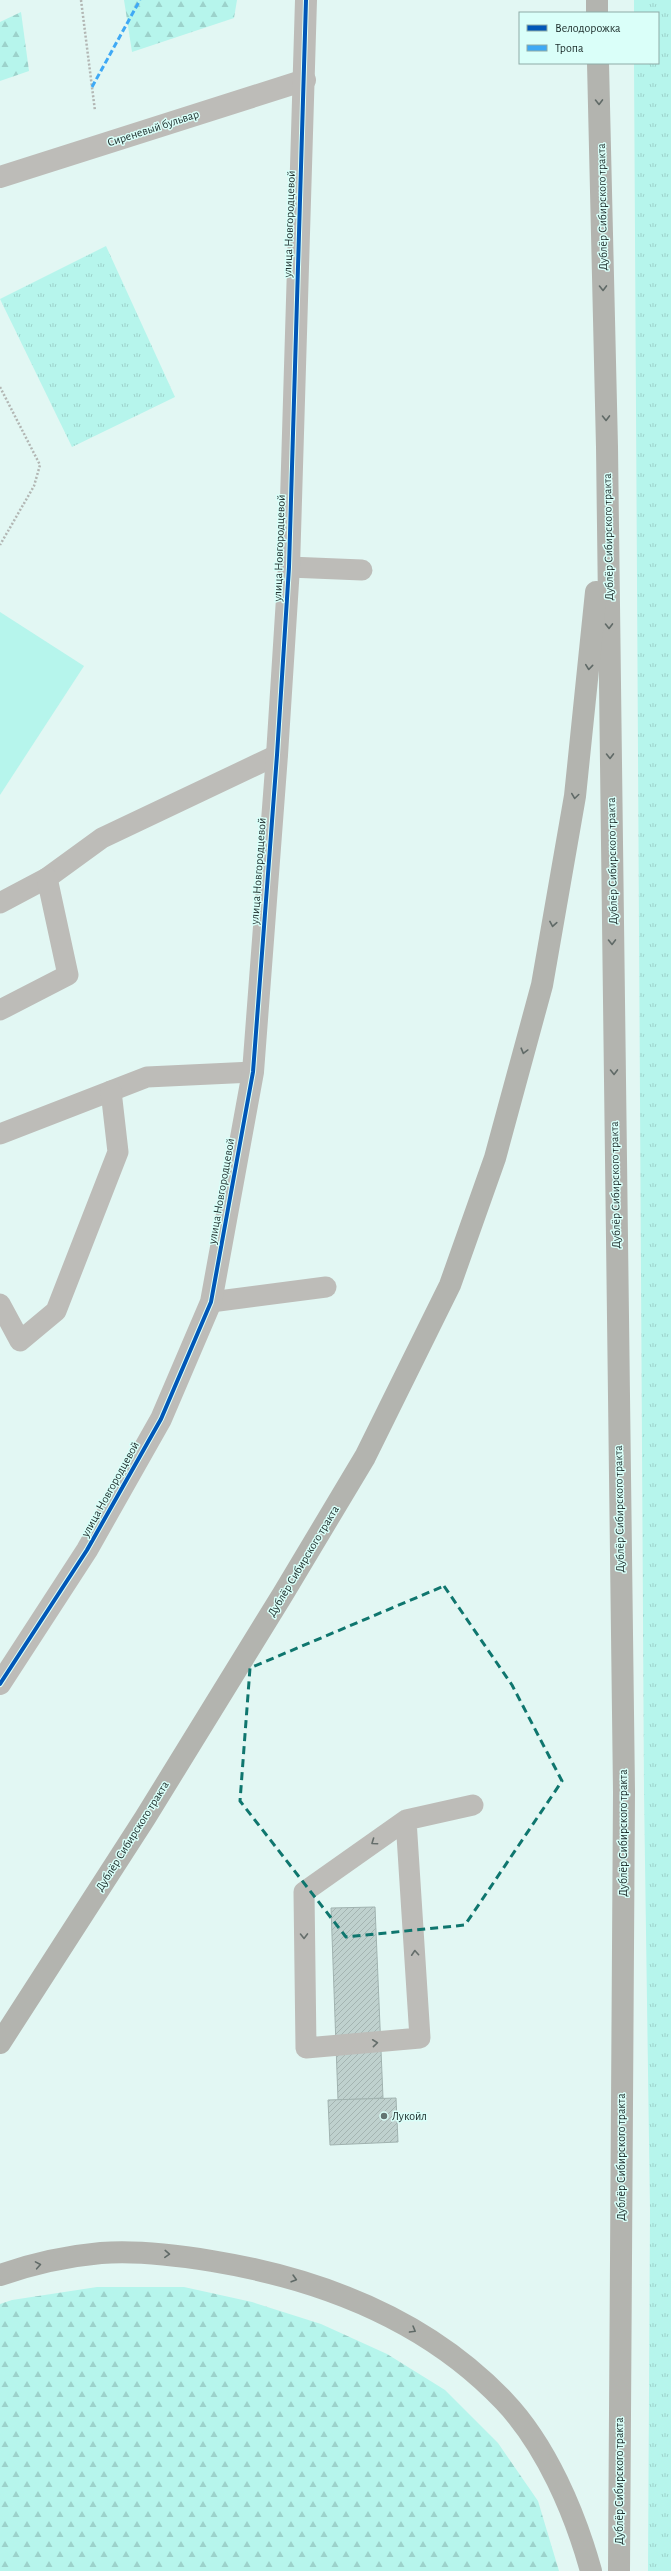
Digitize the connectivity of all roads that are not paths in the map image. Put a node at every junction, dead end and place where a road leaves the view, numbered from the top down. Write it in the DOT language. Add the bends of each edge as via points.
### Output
graph roads {
  1 [pos="306,0"];
  2 [pos="597,0"];
  3 [pos="597,12"];
  4 [pos="598,64"];
  5 [pos="305,80"];
  6 [pos="0,177"];
  7 [pos="607,447"];
  8 [pos="289,567"];
  9 [pos="362,570"];
  10 [pos="277,755"];
  11 [pos="48,878"];
  12 [pos="0,903"];
  13 [pos="0,1010"];
  14 [pos="253,1072"];
  15 [pos="111,1091"];
  16 [pos="0,1134"];
  17 [pos="326,1287"];
  18 [pos="211,1302"];
  19 [pos="0,1304"];
  20 [pos="0,1684"];
  21 [pos="473,1805"];
  22 [pos="406,1820"];
  23 [pos="0,2043"];
  24 [pos="0,2275"];
  25 [pos="591,2571"];
  26 [pos="618,2571"];
  1 -- 5 [label="street, улица Новгородцевой"];
  2 -- 3 [label="main road"];
  4 -- 7 [label="main road, Дублёр Сибирского тракта, one-way"];
  5 -- 6 [label="street, Сиреневый бульвар"];
  5 -- 8 [label="street, улица Новгородцевой" via="294,346"];
  7 -- 23 [label="main road, Дублёр Сибирского тракта, one-way" via="592,641 575,796 542,985 495,1158 450,1285 364,1457 287,1587 145,1818"];
  7 -- 26 [label="main road, Дублёр Сибирского тракта, one-way" via="624,1792"];
  8 -- 9 [label="lane"];
  8 -- 10 [label="street, улица Новгородцевой"];
  10 -- 11 [label="lane" via="102,838"];
  10 -- 14 [label="street, улица Новгородцевой"];
  11 -- 12 [label="lane"];
  11 -- 13 [label="lane" via="68,975"];
  14 -- 15 [label="lane" via="147,1077"];
  14 -- 18 [label="street, улица Новгородцевой"];
  15 -- 16 [label="lane"];
  15 -- 19 [label="lane" via="118,1152 56,1311 20,1341"];
  17 -- 18 [label="lane"];
  18 -- 20 [label="street, улица Новгородцевой" via="161,1418 87,1550"];
  21 -- 22 [label="lane"];
  22 -- 22 [label="lane, one-way" via="304,1892 306,2048 420,2038"];
  24 -- 25 [label="main road, one-way" via="23,2267 102,2253 170,2254 257,2268 300,2280 328,2289 395,2319 442,2346 505,2402 533,2440 562,2491 581,2533"];
}
